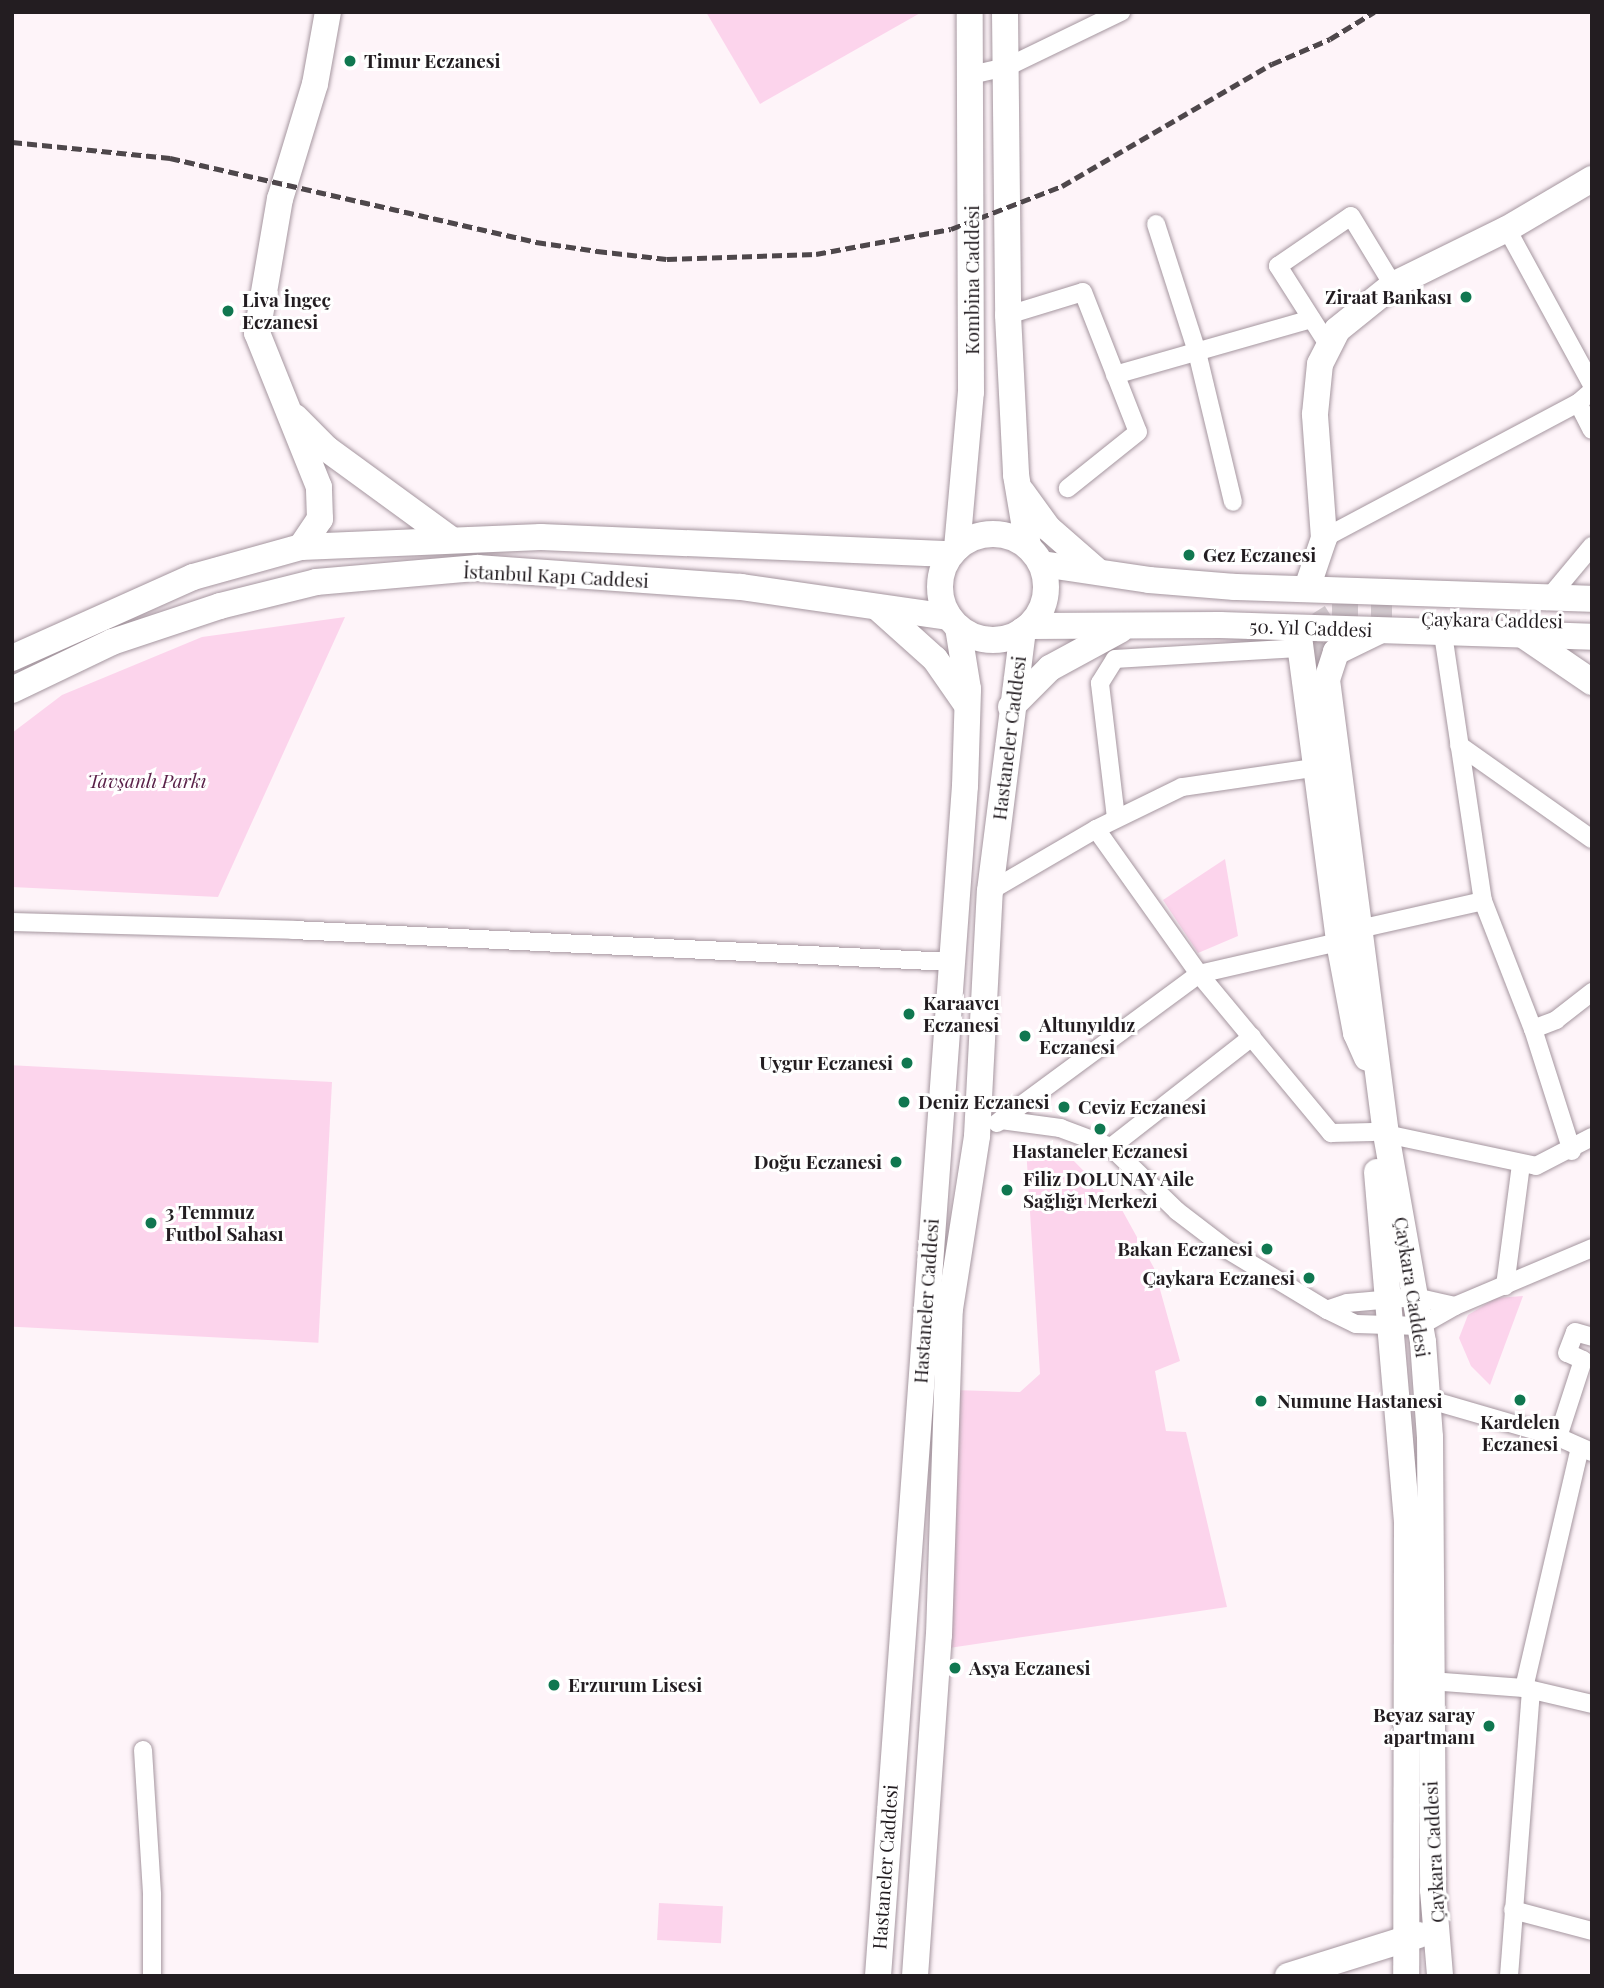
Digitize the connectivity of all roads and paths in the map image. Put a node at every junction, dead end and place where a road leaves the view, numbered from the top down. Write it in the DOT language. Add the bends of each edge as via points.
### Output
graph roads {
  1 [pos="328,12"];
  2 [pos="970,12"];
  3 [pos="1005,12"];
  4 [pos="1121,12"];
  5 [pos="1007,66"];
  6 [pos="971,75"];
  7 [pos="1592,179"];
  8 [pos="1156,224"];
  9 [pos="1507,229"];
  10 [pos="1393,285"];
  11 [pos="1008,315"];
  12 [pos="1311,319"];
  13 [pos="1329,346"];
  14 [pos="1197,352"];
  15 [pos="1115,375"];
  16 [pos="1592,385"];
  17 [pos="1592,391"];
  18 [pos="1578,403"];
  19 [pos="286,409"];
  20 [pos="1592,430"];
  21 [pos="1017,485"];
  22 [pos="1068,488"];
  23 [pos="1233,502"];
  24 [pos="449,538"];
  25 [pos="1324,538"];
  26 [pos="1592,546"];
  27 [pos="301,547"];
  28 [pos="954,551"];
  29 [pos="1035,555"];
  30 [pos="1100,573"];
  31 [pos="1307,588"];
  32 [pos="1592,599"];
  33 [pos="1546,601"];
  34 [pos="877,607"];
  35 [pos="1592,620"];
  36 [pos="953,622"];
  37 [pos="1385,624"];
  38 [pos="1026,628"];
  39 [pos="1123,628"];
  40 [pos="1443,634"];
  41 [pos="1526,637"];
  42 [pos="1592,637"];
  43 [pos="1303,648"];
  44 [pos="12,658"];
  45 [pos="1592,682"];
  46 [pos="12,690"];
  47 [pos="968,707"];
  48 [pos="1011,707"];
  49 [pos="1459,745"];
  50 [pos="1312,768"];
  51 [pos="1116,818"];
  52 [pos="1096,829"];
  53 [pos="1592,839"];
  54 [pos="990,891"];
  55 [pos="1483,901"];
  56 [pos="12,922"];
  57 [pos="1349,936"];
  58 [pos="952,962"];
  59 [pos="1199,975"];
  60 [pos="1592,992"];
  61 [pos="1533,1029"];
  62 [pos="1252,1037"];
  63 [pos="1367,1058"];
  64 [pos="1001,1120"];
  65 [pos="1380,1133"];
  66 [pos="977,1136"];
  67 [pos="1592,1137"];
  68 [pos="1111,1147"];
  69 [pos="1572,1151"];
  70 [pos="1521,1165"];
  71 [pos="1592,1248"];
  72 [pos="1505,1286"];
  73 [pos="1402,1298"];
  74 [pos="1455,1306"];
  75 [pos="1327,1310"];
  76 [pos="1420,1326"];
  77 [pos="1393,1328"];
  78 [pos="1592,1337"];
  79 [pos="1427,1399"];
  80 [pos="1558,1437"];
  81 [pos="1586,1449"];
  82 [pos="1430,1681"];
  83 [pos="1527,1689"];
  84 [pos="1592,1704"];
  85 [pos="143,1750"];
  86 [pos="1513,1910"];
  87 [pos="1592,1931"];
  88 [pos="1438,1933"];
  89 [pos="1403,1937"];
  90 [pos="152,1976"];
  91 [pos="878,1976"];
  92 [pos="915,1976"];
  93 [pos="1289,1976"];
  94 [pos="1406,1976"];
  95 [pos="1440,1976"];
  96 [pos="1509,1976"];
  1 -- 19 [label="main road" via="314,84 281,199 257,333"];
  2 -- 6 [label="main road, Kombina Caddesi"];
  3 -- 5 [label="main road, Kombina Caddesi"];
  4 -- 5 [label="street"];
  5 -- 6 [label="street"];
  5 -- 11 [label="main road, Kombina Caddesi"];
  6 -- 28 [label="main road, Kombina Caddesi" via="971,392"];
  7 -- 9 [label="main road"];
  8 -- 14 [label="street"];
  9 -- 10 [label="main road"];
  9 -- 16 [label="street"];
  10 -- 12 [label="street" via="1351,216 1278,266"];
  10 -- 13 [label="main road" via="1337,330"];
  11 -- 15 [label="street" via="1083,292"];
  11 -- 21 [label="main road, Kombina Caddesi"];
  12 -- 13 [label="street"];
  12 -- 14 [label="street"];
  13 -- 25 [label="main road" via="1320,365 1315,414"];
  14 -- 15 [label="street"];
  14 -- 23 [label="street"];
  15 -- 22 [label="street" via="1138,432"];
  17 -- 18 [label="street"];
  18 -- 20 [label="street"];
  18 -- 25 [label="street"];
  19 -- 24 [label="main road" via="327,449"];
  19 -- 27 [label="main road" via="319,487 320,519"];
  21 -- 29 [label="main road, Kombina Caddesi"];
  21 -- 30 [label="main road" via="1048,528"];
  24 -- 27 [label="main road"];
  24 -- 28 [label="main road"];
  25 -- 31 [label="main road"];
  26 -- 33 [label="street"];
  27 -- 44 [label="main road" via="193,577"];
  28 -- 29 [label="main road" via="970,538 993,533"];
  28 -- 36 [label="main road" via="940,579"];
  29 -- 30 [label="main road, 50. Yıl Caddesi"];
  29 -- 38 [label="main road" via="1045,602"];
  30 -- 31 [label="main road, 50. Yıl Caddesi"];
  31 -- 33 [label="main road, 50. Yıl Caddesi"];
  32 -- 33 [label="main road, 50. Yıl Caddesi"];
  34 -- 36 [label="main road, İstanbul Kapı Caddesi"];
  34 -- 46 [label="main road, İstanbul Kapı Caddesi" via="741,587 477,568 316,582 220,606 112,642"];
  34 -- 47 [label="main road" via="935,659"];
  35 -- 37 [label="main road, Çaykara Caddesi"];
  36 -- 38 [label="main road" via="986,640 1002,640"];
  36 -- 47 [label="main road, Hastaneler Caddesi"];
  37 -- 40 [label="main road, 50. Yıl Caddesi"];
  37 -- 43 [label="main road, 50. Yıl Caddesi"];
  37 -- 57 [label="main road, Çaykara Caddesi" via="1336,652 1326,680"];
  38 -- 39 [label="main road, 50. Yıl Caddesi"];
  38 -- 48 [label="main road, Hastaneler Caddesi"];
  39 -- 43 [label="main road, 50. Yıl Caddesi" via="1220,625"];
  39 -- 48 [label="main road" via="1050,668"];
  40 -- 41 [label="main road, 50. Yıl Caddesi"];
  40 -- 49 [label="street"];
  41 -- 42 [label="main road, 50. Yıl Caddesi"];
  41 -- 45 [label="main road"];
  43 -- 50 [label="main road"];
  43 -- 51 [label="street" via="1115,659 1100,683"];
  43 -- 63 [label="main road, Çaykara Caddesi"];
  47 -- 58 [label="main road, Hastaneler Caddesi"];
  48 -- 54 [label="main road, Hastaneler Caddesi"];
  49 -- 53 [label="street"];
  49 -- 55 [label="street"];
  50 -- 51 [label="street" via="1182,787"];
  50 -- 57 [label="main road"];
  51 -- 52 [label="street"];
  52 -- 54 [label="street"];
  52 -- 59 [label="street"];
  54 -- 66 [label="main road, Hastaneler Caddesi"];
  55 -- 57 [label="street"];
  55 -- 61 [label="street"];
  56 -- 58 [label="street" via="293,930"];
  57 -- 59 [label="street"];
  57 -- 63 [label="main road" via="1356,1033"];
  57 -- 65 [label="main road, Çaykara Caddesi"];
  58 -- 91 [label="main road, Hastaneler Caddesi"];
  59 -- 62 [label="street"];
  59 -- 64 [label="street"];
  60 -- 61 [label="street" via="1556,1020"];
  61 -- 69 [label="street"];
  62 -- 65 [label="street" via="1331,1133"];
  62 -- 68 [label="street"];
  63 -- 65 [label="main road, Çaykara Caddesi"];
  64 -- 66 [label="street"];
  64 -- 68 [label="street" via="1060,1128"];
  65 -- 70 [label="street"];
  65 -- 73 [label="main road, Çaykara Caddesi"];
  66 -- 92 [label="main road, Hastaneler Caddesi" via="950,1309 939,1634"];
  67 -- 69 [label="street"];
  68 -- 75 [label="street" via="1208,1234"];
  69 -- 70 [label="street" via="1536,1166"];
  70 -- 72 [label="street"];
  71 -- 72 [label="street"];
  72 -- 74 [label="street"];
  73 -- 74 [label="street"];
  73 -- 75 [label="street"];
  73 -- 76 [label="main road, Çaykara Caddesi"];
  73 -- 77 [label="main road, Çaykara Caddesi"];
  74 -- 76 [label="street"];
  75 -- 77 [label="street" via="1356,1324"];
  76 -- 77 [label="street"];
  76 -- 79 [label="main road, Çaykara Caddesi"];
  77 -- 89 [label="main road, Çaykara Caddesi" via="1407,1521 1408,1916"];
  78 -- 80 [label="street" via="1575,1332 1567,1353 1583,1360"];
  79 -- 80 [label="street"];
  79 -- 82 [label="main road, Çaykara Caddesi"];
  80 -- 81 [label="street"];
  81 -- 83 [label="street"];
  82 -- 83 [label="street"];
  82 -- 88 [label="main road, Çaykara Caddesi"];
  83 -- 84 [label="street"];
  83 -- 86 [label="street"];
  85 -- 90 [label="street"];
  86 -- 87 [label="street"];
  86 -- 96 [label="street"];
  88 -- 89 [label="main road"];
  88 -- 95 [label="main road, Çaykara Caddesi"];
  89 -- 93 [label="main road"];
  89 -- 94 [label="main road, Çaykara Caddesi"];
}
